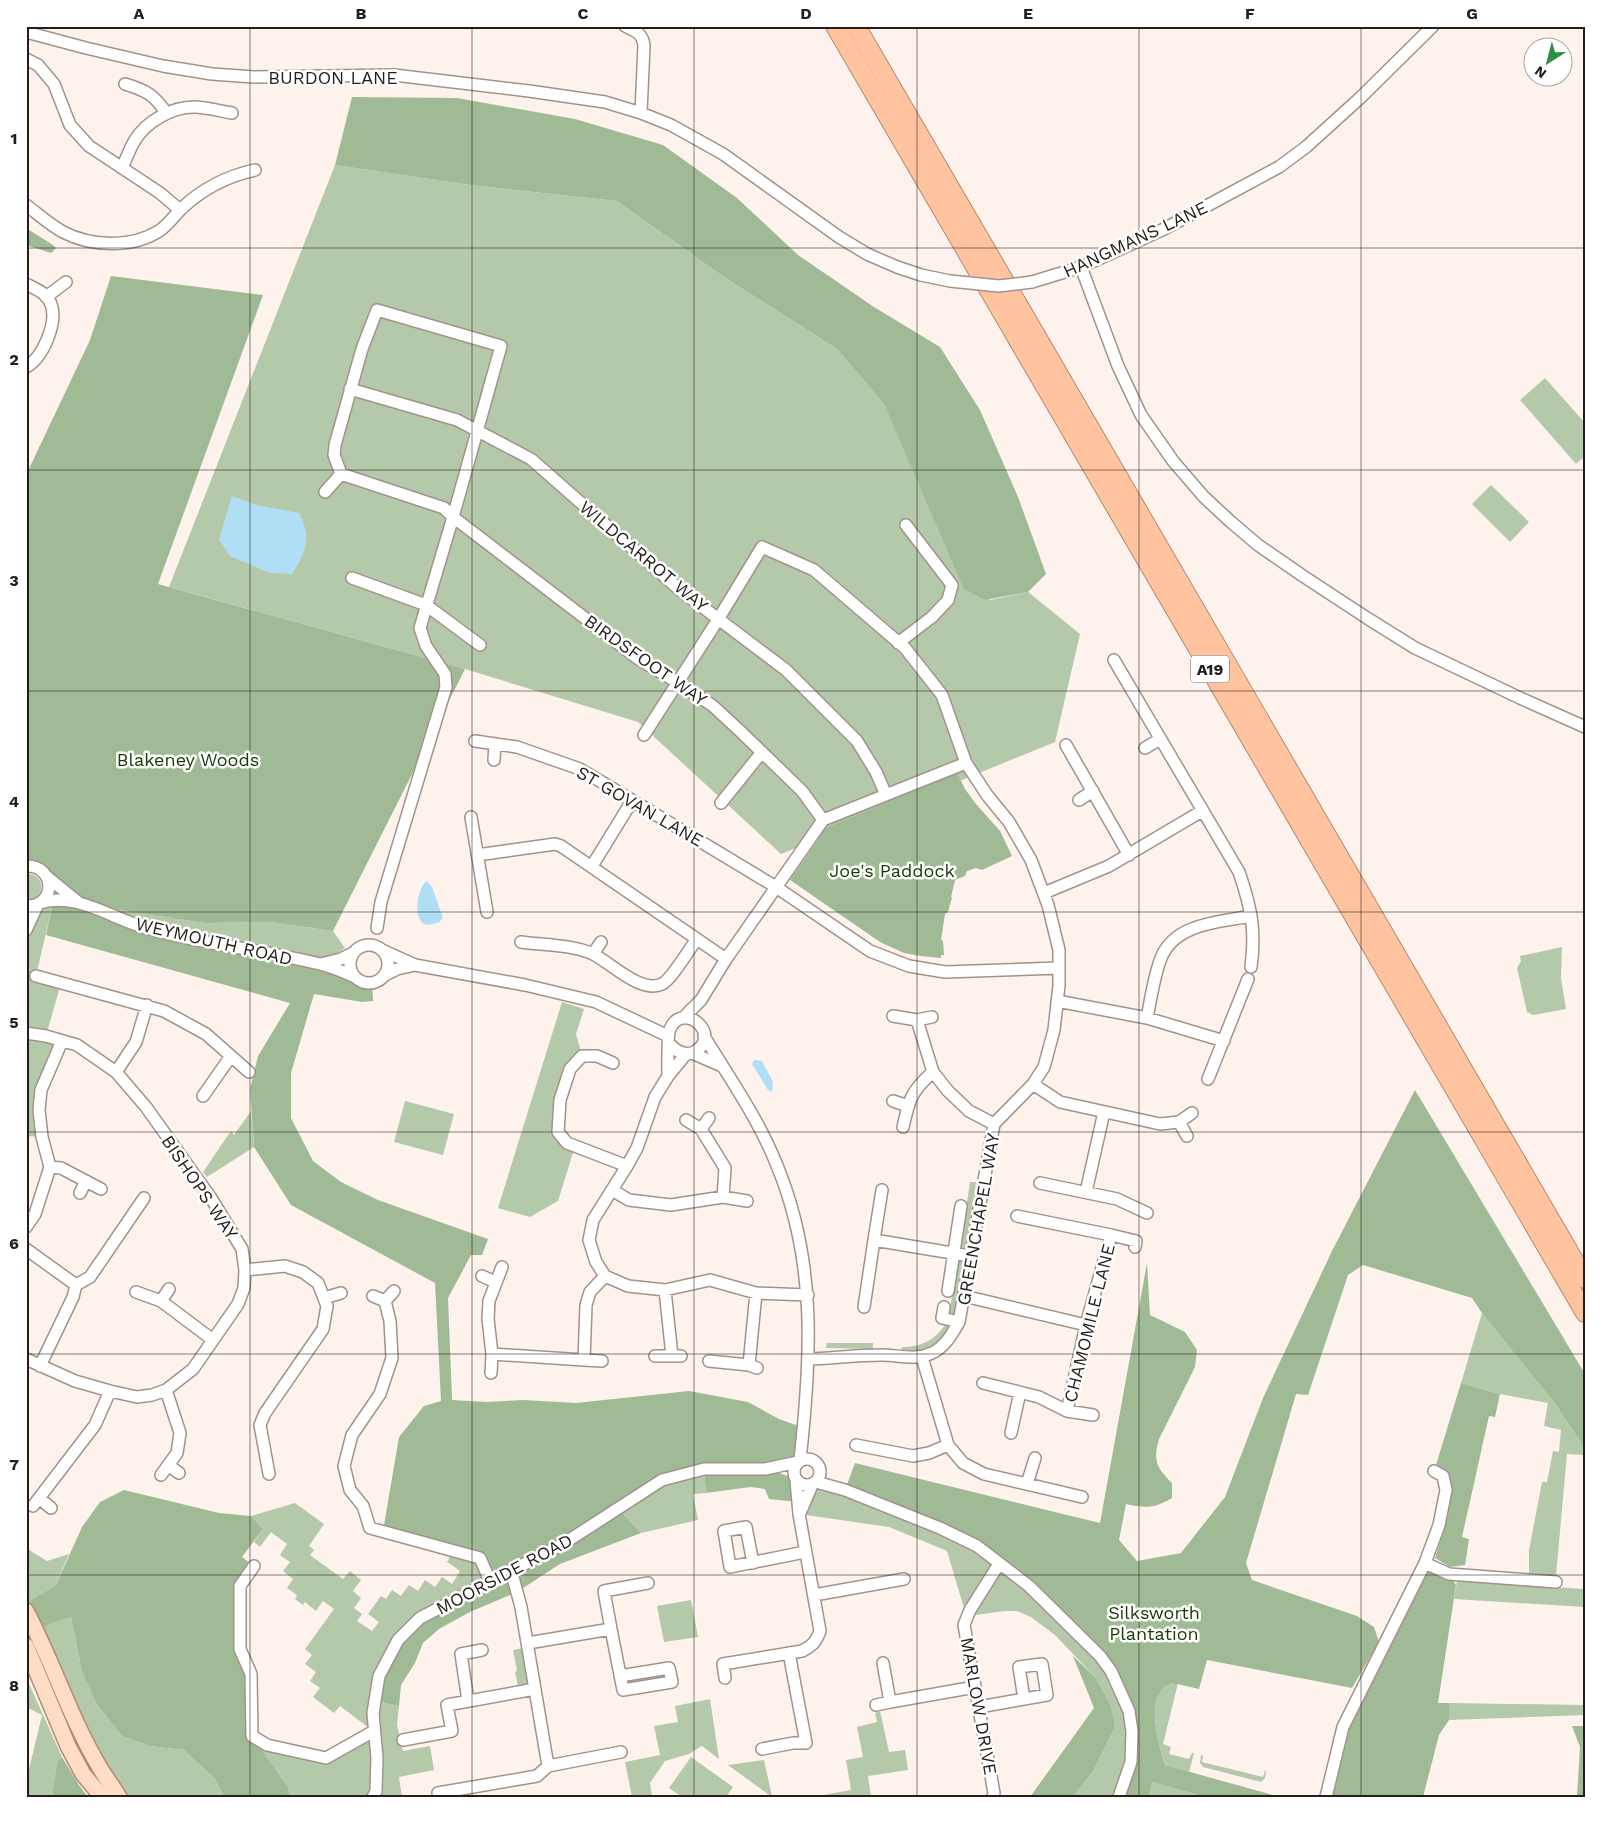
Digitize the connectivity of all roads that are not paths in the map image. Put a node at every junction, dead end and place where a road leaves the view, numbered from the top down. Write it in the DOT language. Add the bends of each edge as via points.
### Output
graph roads {
  1 [pos="625,26"];
  2 [pos="835,26"];
  3 [pos="856,26"];
  4 [pos="1433,26"];
  5 [pos="26,32"];
  6 [pos="26,59"];
  7 [pos="125,84"];
  8 [pos="166,113"];
  9 [pos="232,113"];
  10 [pos="641,113"];
  11 [pos="122,168"];
  12 [pos="254,170"];
  13 [pos="26,205"];
  14 [pos="180,210"];
  15 [pos="1081,267"];
  16 [pos="66,282"];
  17 [pos="26,284"];
  18 [pos="46,297"];
  19 [pos="26,367"];
  20 [pos="350,389"];
  21 [pos="477,431"];
  22 [pos="342,474"];
  23 [pos="325,492"];
  24 [pos="453,517"];
  25 [pos="906,525"];
  26 [pos="352,578"];
  27 [pos="426,605"];
  28 [pos="719,618"];
  29 [pos="898,643"];
  30 [pos="480,645"];
  31 [pos="1114,660"];
  32 [pos="678,682"];
  33 [pos="1585,727"];
  34 [pos="644,735"];
  35 [pos="1160,739"];
  36 [pos="475,740"];
  37 [pos="496,744"];
  38 [pos="1066,745"];
  39 [pos="1145,748"];
  40 [pos="762,752"];
  41 [pos="494,760"];
  42 [pos="966,763"];
  43 [pos="1093,790"];
  44 [pos="886,795"];
  45 [pos="1078,800"];
  46 [pos="632,801"];
  47 [pos="721,803"];
  48 [pos="1202,811"];
  49 [pos="471,817"];
  50 [pos="823,820"];
  51 [pos="477,855"];
  52 [pos="1129,855"];
  53 [pos="27,865"];
  54 [pos="592,866"];
  55 [pos="46,875"];
  56 [pos="776,886"];
  57 [pos="1044,893"];
  58 [pos="80,903"];
  59 [pos="39,904"];
  60 [pos="26,906"];
  61 [pos="487,912"];
  62 [pos="1252,916"];
  63 [pos="377,928"];
  64 [pos="26,930"];
  65 [pos="697,939"];
  66 [pos="521,942"];
  67 [pos="600,942"];
  68 [pos="382,950"];
  69 [pos="353,954"];
  70 [pos="593,954"];
  71 [pos="726,958"];
  72 [pos="321,964"];
  73 [pos="415,964"];
  74 [pos="1251,967"];
  75 [pos="1059,968"];
  76 [pos="384,975"];
  77 [pos="36,976"];
  78 [pos="356,977"];
  79 [pos="1248,979"];
  80 [pos="701,1000"];
  81 [pos="1058,1001"];
  82 [pos="147,1005"];
  83 [pos="893,1016"];
  84 [pos="932,1016"];
  85 [pos="1147,1018"];
  86 [pos="679,1020"];
  87 [pos="918,1020"];
  88 [pos="641,1022"];
  89 [pos="703,1030"];
  90 [pos="26,1033"];
  91 [pos="669,1039"];
  92 [pos="62,1041"];
  93 [pos="1224,1041"];
  94 [pos="579,1044"];
  95 [pos="689,1053"];
  96 [pos="231,1056"];
  97 [pos="582,1056"];
  98 [pos="613,1063"];
  99 [pos="722,1066"];
  100 [pos="116,1072"];
  101 [pos="249,1072"];
  102 [pos="933,1072"];
  103 [pos="668,1076"];
  104 [pos="1208,1079"];
  105 [pos="1033,1084"];
  106 [pos="203,1096"];
  107 [pos="893,1101"];
  108 [pos="908,1106"];
  109 [pos="1104,1112"];
  110 [pos="1192,1113"];
  111 [pos="710,1118"];
  112 [pos="686,1120"];
  113 [pos="1179,1122"];
  114 [pos="994,1124"];
  115 [pos="902,1127"];
  116 [pos="701,1129"];
  117 [pos="1188,1136"];
  118 [pos="627,1166"];
  119 [pos="50,1167"];
  120 [pos="86,1181"];
  121 [pos="1040,1184"];
  122 [pos="100,1189"];
  123 [pos="612,1190"];
  124 [pos="882,1190"];
  125 [pos="1086,1192"];
  126 [pos="80,1193"];
  127 [pos="723,1197"];
  128 [pos="144,1198"];
  129 [pos="747,1201"];
  130 [pos="961,1206"];
  131 [pos="1147,1213"];
  132 [pos="1017,1216"];
  133 [pos="26,1227"];
  134 [pos="1111,1235"];
  135 [pos="874,1240"];
  136 [pos="1135,1247"];
  137 [pos="26,1249"];
  138 [pos="954,1253"];
  139 [pos="970,1256"];
  140 [pos="502,1267"];
  141 [pos="245,1270"];
  142 [pos="482,1276"];
  143 [pos="604,1276"];
  144 [pos="1585,1279"];
  145 [pos="495,1282"];
  146 [pos="76,1285"];
  147 [pos="170,1289"];
  148 [pos="394,1290"];
  149 [pos="665,1290"];
  150 [pos="948,1291"];
  151 [pos="136,1292"];
  152 [pos="756,1292"];
  153 [pos="341,1293"];
  154 [pos="808,1295"];
  155 [pos="373,1296"];
  156 [pos="964,1296"];
  157 [pos="324,1298"];
  158 [pos="161,1301"];
  159 [pos="385,1301"];
  160 [pos="864,1307"];
  161 [pos="944,1307"];
  162 [pos="1585,1313"];
  163 [pos="959,1322"];
  164 [pos="1086,1325"];
  165 [pos="213,1340"];
  166 [pos="492,1354"];
  167 [pos="655,1356"];
  168 [pos="922,1357"];
  169 [pos="26,1358"];
  170 [pos="809,1359"];
  171 [pos="584,1360"];
  172 [pos="602,1361"];
  173 [pos="709,1361"];
  174 [pos="40,1366"];
  175 [pos="491,1373"];
  176 [pos="983,1384"];
  177 [pos="166,1390"];
  178 [pos="110,1391"];
  179 [pos="1020,1392"];
  180 [pos="1067,1411"];
  181 [pos="1093,1415"];
  182 [pos="804,1428"];
  183 [pos="1011,1433"];
  184 [pos="856,1445"];
  185 [pos="948,1445"];
  186 [pos="1035,1458"];
  187 [pos="799,1461"];
  188 [pos="267,1462"];
  189 [pos="255,1465"];
  190 [pos="818,1466"];
  191 [pos="765,1469"];
  192 [pos="1434,1471"];
  193 [pos="179,1473"];
  194 [pos="269,1474"];
  195 [pos="795,1479"];
  196 [pos="814,1483"];
  197 [pos="1027,1484"];
  198 [pos="845,1490"];
  199 [pos="1082,1497"];
  200 [pos="52,1508"];
  201 [pos="799,1514"];
  202 [pos="805,1552"];
  203 [pos="753,1563"];
  204 [pos="1426,1563"];
  205 [pos="999,1564"];
  206 [pos="254,1566"];
  207 [pos="511,1570"];
  208 [pos="904,1579"];
  209 [pos="490,1581"];
  210 [pos="1556,1582"];
  211 [pos="648,1583"];
  212 [pos="814,1595"];
  213 [pos="26,1611"];
  214 [pos="611,1629"];
  215 [pos="528,1643"];
  216 [pos="26,1646"];
  217 [pos="482,1650"];
  218 [pos="789,1653"];
  219 [pos="883,1663"];
  220 [pos="620,1676"];
  221 [pos="725,1678"];
  222 [pos="975,1687"];
  223 [pos="535,1689"];
  224 [pos="1024,1699"];
  225 [pos="468,1701"];
  226 [pos="890,1702"];
  227 [pos="876,1704"];
  228 [pos="979,1707"];
  229 [pos="374,1731"];
  230 [pos="403,1740"];
  231 [pos="762,1749"];
  232 [pos="621,1752"];
  233 [pos="548,1766"];
  234 [pos="438,1793"];
  235 [pos="102,1797"];
  236 [pos="119,1797"];
  237 [pos="373,1797"];
  238 [pos="993,1797"];
  239 [pos="1119,1797"];
  240 [pos="1326,1797"];
  1 -- 10 [label="street" via="643,38"];
  2 -- 162 [label="highway, A19"];
  3 -- 144 [label="highway, A19"];
  4 -- 15 [label="street, HANGMANS LANE" via="1306,147 1279,166 1162,230"];
  5 -- 10 [label="street, BURDON LANE" via="105,53 212,74 254,77 394,75 605,102"];
  6 -- 11 [label="street" via="38,65 54,84 70,125 89,146"];
  7 -- 8 [label="street" via="152,95"];
  8 -- 9 [label="street" via="196,106"];
  8 -- 11 [label="street" via="135,139"];
  10 -- 15 [label="street, HANGMANS LANE, bridge" via="671,125 723,154 839,237 896,267 950,281 998,286 1032,282"];
  11 -- 14 [label="street"];
  12 -- 14 [label="street" via="219,182"];
  13 -- 14 [label="street" via="63,232 88,242 108,244 160,231"];
  15 -- 33 [label="street" via="1118,366 1141,415 1173,461 1231,522 1303,576 1416,648"];
  16 -- 18 [label="street"];
  17 -- 18 [label="street" via="42,291"];
  18 -- 19 [label="street" via="51,304 52,321 45,347"];
  20 -- 21 [label="street, WILDCARROT WAY" via="457,420"];
  20 -- 21 [label="street" via="377,310 501,346"];
  20 -- 22 [label="street" via="334,455"];
  21 -- 24 [label="street"];
  21 -- 28 [label="street, WILDCARROT WAY" via="531,459 680,590"];
  22 -- 23 [label="street"];
  22 -- 24 [label="street, BIRDSFOOT WAY" via="444,508"];
  24 -- 27 [label="street"];
  24 -- 32 [label="street, BIRDSFOOT WAY" via="637,658"];
  25 -- 29 [label="street" via="952,585 948,600"];
  26 -- 27 [label="street"];
  27 -- 30 [label="street"];
  27 -- 63 [label="street" via="420,628 426,646 445,674 446,688 381,902"];
  28 -- 29 [label="street, GREENCHAPEL WAY" via="762,547 814,570"];
  28 -- 32 [label="street"];
  28 -- 44 [label="street, WILDCARROT WAY" via="786,670 857,741"];
  29 -- 42 [label="street, GREENCHAPEL WAY" via="942,695"];
  31 -- 35 [label="street"];
  32 -- 34 [label="street"];
  32 -- 40 [label="street, BIRDSFOOT WAY" via="713,706"];
  35 -- 39 [label="street"];
  35 -- 48 [label="street"];
  36 -- 37 [label="street, ST GOVAN LANE"];
  37 -- 41 [label="street"];
  37 -- 46 [label="street, ST GOVAN LANE" via="517,747 580,769"];
  38 -- 43 [label="street"];
  40 -- 47 [label="street"];
  40 -- 50 [label="street, BIRDSFOOT WAY" via="802,791"];
  42 -- 44 [label="street"];
  42 -- 57 [label="street, GREENCHAPEL WAY" via="986,795 1009,822 1031,860"];
  43 -- 45 [label="street"];
  43 -- 52 [label="street"];
  44 -- 50 [label="street"];
  46 -- 54 [label="street"];
  46 -- 56 [label="street, ST GOVAN LANE"];
  48 -- 52 [label="street"];
  48 -- 62 [label="street" via="1238,872"];
  49 -- 51 [label="street"];
  50 -- 56 [label="street"];
  51 -- 54 [label="street" via="555,844"];
  51 -- 61 [label="street"];
  52 -- 57 [label="street"];
  53 -- 55 [label="street, WEYMOUTH ROAD" via="42,870"];
  54 -- 65 [label="street"];
  55 -- 58 [label="street, WEYMOUTH ROAD"];
  55 -- 59 [label="street" via="49,888"];
  56 -- 71 [label="street"];
  56 -- 75 [label="street, ST GOVAN LANE" via="870,951 909,966 945,972"];
  57 -- 75 [label="street, GREENCHAPEL WAY" via="1059,950"];
  58 -- 59 [label="street, WEYMOUTH ROAD" via="53,900"];
  58 -- 72 [label="street, WEYMOUTH ROAD" via="137,925 194,940"];
  59 -- 60 [label="street, WEYMOUTH ROAD"];
  59 -- 64 [label="street"];
  62 -- 74 [label="street" via="1254,944"];
  62 -- 85 [label="street" via="1200,925 1178,935 1161,958"];
  65 -- 70 [label="street" via="668,979 656,986 640,983"];
  65 -- 71 [label="street"];
  66 -- 70 [label="street"];
  67 -- 70 [label="street"];
  68 -- 69 [label="street" via="365,945"];
  68 -- 73 [label="street"];
  68 -- 76 [label="street" via="388,959"];
  69 -- 72 [label="street, WEYMOUTH ROAD"];
  69 -- 78 [label="street" via="350,966"];
  71 -- 80 [label="street"];
  72 -- 78 [label="street, WEYMOUTH ROAD"];
  73 -- 76 [label="street"];
  73 -- 88 [label="street" via="596,1002"];
  75 -- 81 [label="street, GREENCHAPEL WAY"];
  76 -- 78 [label="street" via="372,982"];
  77 -- 82 [label="street"];
  79 -- 93 [label="street"];
  80 -- 86 [label="street"];
  80 -- 89 [label="street"];
  81 -- 85 [label="street"];
  81 -- 105 [label="street, GREENCHAPEL WAY" via="1044,1067"];
  82 -- 96 [label="street" via="206,1034"];
  82 -- 100 [label="street" via="136,1042"];
  83 -- 87 [label="street"];
  84 -- 87 [label="street"];
  85 -- 93 [label="street"];
  86 -- 88 [label="street"];
  86 -- 89 [label="street" via="693,1019"];
  86 -- 91 [label="street" via="669,1031"];
  87 -- 102 [label="street"];
  88 -- 91 [label="street"];
  89 -- 95 [label="street" via="702,1044"];
  89 -- 99 [label="street"];
  90 -- 92 [label="street, BISHOPS WAY"];
  91 -- 95 [label="street" via="676,1050"];
  91 -- 103 [label="street"];
  92 -- 100 [label="street, BISHOPS WAY" via="77,1045"];
  92 -- 119 [label="street" via="41,1090 42,1137"];
  93 -- 104 [label="street"];
  94 -- 97 [label="street"];
  95 -- 99 [label="street"];
  95 -- 103 [label="street"];
  96 -- 101 [label="street"];
  96 -- 106 [label="street"];
  97 -- 98 [label="street" via="597,1056"];
  97 -- 118 [label="street" via="570,1068 560,1100 558,1132 567,1143"];
  99 -- 154 [label="street" via="756,1120 779,1169 798,1233"];
  100 -- 141 [label="street, BISHOPS WAY" via="146,1107 211,1198 242,1249"];
  102 -- 108 [label="street" via="914,1091"];
  102 -- 114 [label="street" via="970,1111"];
  103 -- 118 [label="street" via="655,1097"];
  105 -- 109 [label="street" via="1060,1102"];
  105 -- 114 [label="street, GREENCHAPEL WAY"];
  107 -- 108 [label="street"];
  108 -- 115 [label="street"];
  109 -- 113 [label="street" via="1160,1124"];
  109 -- 125 [label="street"];
  110 -- 113 [label="street"];
  111 -- 116 [label="street"];
  112 -- 116 [label="street"];
  113 -- 117 [label="street"];
  114 -- 139 [label="street, GREENCHAPEL WAY"];
  116 -- 127 [label="street" via="725,1168"];
  118 -- 123 [label="street"];
  119 -- 120 [label="street" via="61,1168"];
  119 -- 133 [label="street" via="35,1214"];
  120 -- 122 [label="street"];
  120 -- 126 [label="street"];
  121 -- 125 [label="street"];
  123 -- 127 [label="street" via="629,1200 671,1204"];
  123 -- 143 [label="street" via="593,1220 589,1240"];
  124 -- 135 [label="street"];
  125 -- 131 [label="street" via="1117,1199"];
  127 -- 129 [label="street"];
  128 -- 146 [label="street" via="125,1216 90,1277"];
  130 -- 138 [label="street"];
  132 -- 134 [label="street, CHAMOMILE LANE"];
  134 -- 136 [label="street, CHAMOMILE LANE" via="1136,1241"];
  134 -- 164 [label="street, CHAMOMILE LANE"];
  135 -- 138 [label="street"];
  135 -- 160 [label="street"];
  137 -- 146 [label="street"];
  138 -- 139 [label="street"];
  138 -- 150 [label="street"];
  139 -- 156 [label="street, GREENCHAPEL WAY"];
  140 -- 145 [label="street"];
  141 -- 157 [label="street" via="285,1266 303,1272 318,1282"];
  141 -- 165 [label="street, BISHOPS WAY" via="244,1288 238,1304"];
  142 -- 145 [label="street"];
  143 -- 149 [label="street" via="628,1286"];
  143 -- 171 [label="street" via="590,1292 586,1305"];
  145 -- 166 [label="street" via="488,1319"];
  146 -- 174 [label="street"];
  147 -- 158 [label="street"];
  148 -- 159 [label="street"];
  149 -- 152 [label="street" via="710,1280"];
  149 -- 167 [label="street" via="676,1356"];
  151 -- 158 [label="street"];
  152 -- 154 [label="street"];
  152 -- 173 [label="street" via="753,1366"];
  153 -- 157 [label="street"];
  154 -- 170 [label="street"];
  155 -- 159 [label="street"];
  156 -- 163 [label="street, GREENCHAPEL WAY"];
  156 -- 164 [label="street"];
  157 -- 188 [label="street" via="327,1306 324,1329 265,1412 260,1425"];
  158 -- 165 [label="street"];
  159 -- 209 [label="street" via="390,1321 392,1358 380,1394 352,1435 344,1466 350,1490 363,1506 370,1528 480,1558"];
  161 -- 163 [label="street" via="942,1318"];
  163 -- 168 [label="street, GREENCHAPEL WAY" via="948,1341"];
  164 -- 180 [label="street, CHAMOMILE LANE"];
  165 -- 177 [label="street, BISHOPS WAY" via="193,1369"];
  166 -- 171 [label="street"];
  166 -- 175 [label="street"];
  168 -- 170 [label="street, GREENCHAPEL WAY" via="884,1355"];
  168 -- 185 [label="street"];
  169 -- 174 [label="street, BISHOPS WAY"];
  170 -- 182 [label="street"];
  171 -- 172 [label="street"];
  174 -- 178 [label="street, BISHOPS WAY"];
  176 -- 179 [label="street"];
  177 -- 178 [label="street, BISHOPS WAY" via="137,1397"];
  177 -- 193 [label="street" via="180,1433 177,1452 164,1470"];
  178 -- 200 [label="street" via="96,1425 36,1502"];
  179 -- 180 [label="street"];
  179 -- 183 [label="street"];
  180 -- 181 [label="street"];
  182 -- 187 [label="street"];
  182 -- 190 [label="street"];
  184 -- 185 [label="street" via="914,1456"];
  185 -- 197 [label="street" via="963,1463 984,1474"];
  186 -- 197 [label="street"];
  187 -- 190 [label="street, MOORSIDE ROAD" via="811,1459"];
  187 -- 191 [label="street, MOORSIDE ROAD"];
  187 -- 195 [label="street" via="794,1469"];
  188 -- 189 [label="street"];
  188 -- 194 [label="street"];
  190 -- 196 [label="street" via="820,1475"];
  190 -- 198 [label="street"];
  191 -- 195 [label="street, MOORSIDE ROAD"];
  191 -- 207 [label="street, MOORSIDE ROAD" via="704,1469 662,1480 563,1544"];
  192 -- 204 [label="street" via="1443,1476 1446,1490"];
  195 -- 196 [label="street, MOORSIDE ROAD" via="803,1485"];
  195 -- 201 [label="street"];
  196 -- 198 [label="street, MOORSIDE ROAD"];
  196 -- 201 [label="street"];
  197 -- 199 [label="street"];
  198 -- 205 [label="street" via="940,1528 977,1546"];
  201 -- 202 [label="street"];
  202 -- 203 [label="street"];
  202 -- 212 [label="street"];
  204 -- 210 [label="street" via="1449,1574"];
  204 -- 240 [label="street" via="1343,1727"];
  205 -- 222 [label="street, MARLOW DRIVE" via="964,1625"];
  205 -- 239 [label="street" via="1029,1586 1100,1656 1111,1672 1129,1711 1132,1732 1131,1762"];
  206 -- 229 [label="street" via="240,1586 240,1649 251,1674 252,1736 267,1745 326,1758"];
  207 -- 209 [label="street, MOORSIDE ROAD"];
  207 -- 215 [label="street"];
  208 -- 212 [label="street"];
  209 -- 229 [label="street, MOORSIDE ROAD" via="420,1618 398,1640 379,1676 373,1713"];
  211 -- 214 [label="street" via="604,1591"];
  212 -- 218 [label="street" via="820,1631 816,1641 802,1651"];
  213 -- 236 [label="main road" via="79,1727"];
  214 -- 215 [label="street"];
  214 -- 220 [label="street"];
  215 -- 223 [label="street"];
  216 -- 235 [label="main road" via="68,1746 83,1774"];
  217 -- 225 [label="street" via="461,1654"];
  218 -- 221 [label="street" via="723,1664"];
  218 -- 231 [label="street" via="806,1744"];
  219 -- 226 [label="street"];
  222 -- 226 [label="street"];
  222 -- 228 [label="street, MARLOW DRIVE"];
  223 -- 225 [label="street"];
  223 -- 233 [label="street"];
  224 -- 228 [label="street"];
  225 -- 230 [label="street" via="447,1705 452,1731"];
  226 -- 227 [label="street"];
  228 -- 238 [label="street, MARLOW DRIVE"];
  229 -- 237 [label="street, MOORSIDE ROAD" via="377,1758"];
  232 -- 233 [label="street"];
  233 -- 234 [label="street" via="537,1776"];
}
